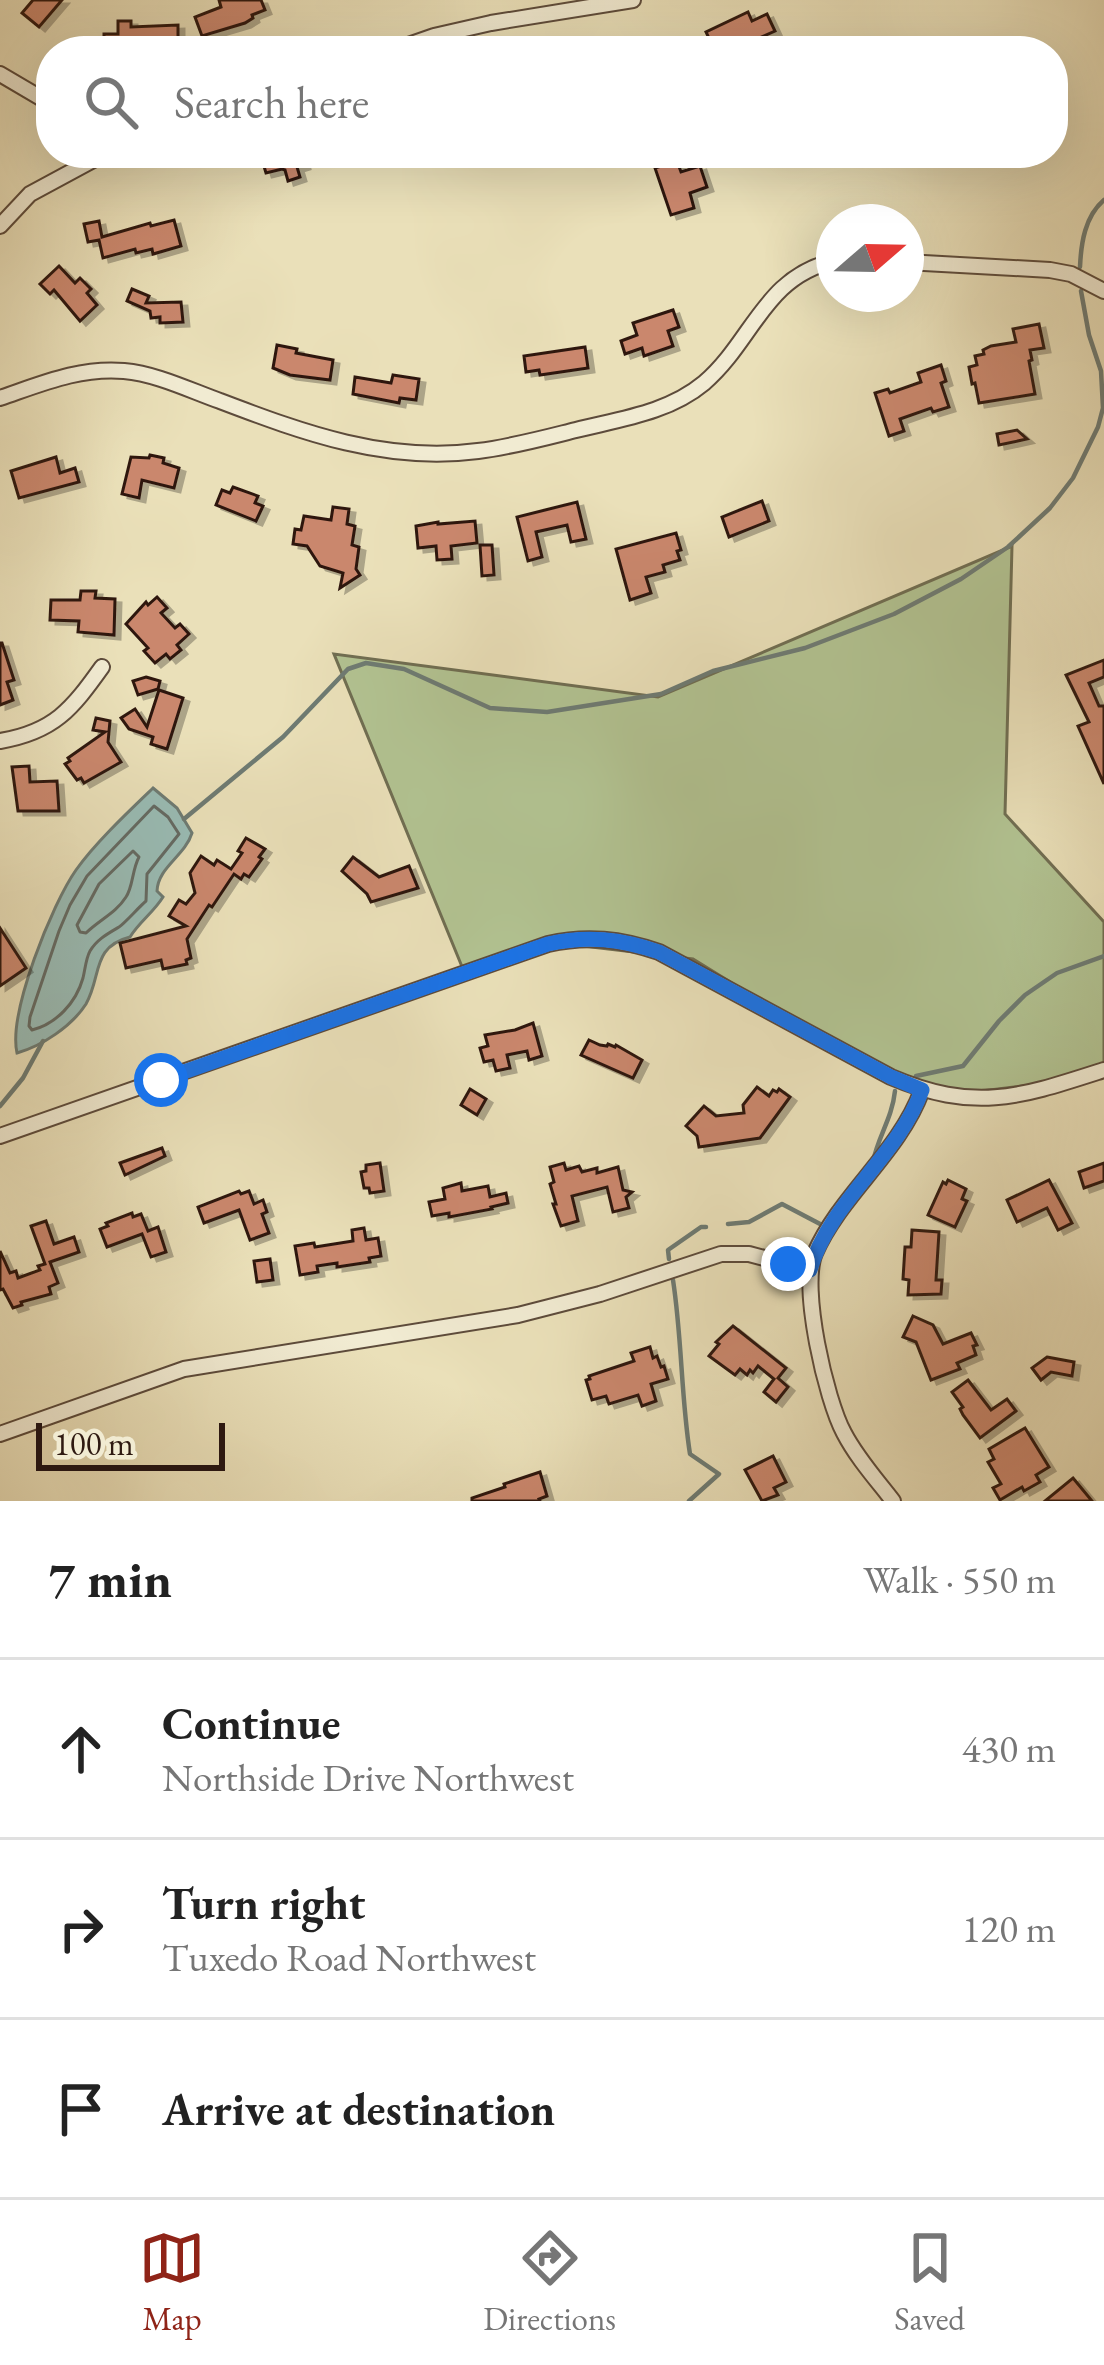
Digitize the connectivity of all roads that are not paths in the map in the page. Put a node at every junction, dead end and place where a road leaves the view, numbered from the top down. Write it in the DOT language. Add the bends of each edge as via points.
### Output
graph roads {
  1 [pos="632,0"];
  2 [pos="434,36"];
  3 [pos="0,74"];
  4 [pos="36,95"];
  5 [pos="79,168"];
  6 [pos="0,226"];
  7 [pos="924,263"];
  8 [pos="816,268"];
  9 [pos="1104,291"];
  10 [pos="1,394"];
  11 [pos="102,667"];
  12 [pos="0,741"];
  13 [pos="1104,1070"];
  14 [pos="922,1090"];
  15 [pos="0,1136"];
  16 [pos="810,1270"];
  17 [pos="0,1433"];
  18 [pos="893,1501"];
  1 -- 2 [label="street"];
  3 -- 4 [label="street"];
  5 -- 6 [label="street" via="31,194"];
  7 -- 9 [label="street" via="1050,270"];
  8 -- 10 [label="street" via="781,287 722,367 680,399 476,452 342,444 125,371 73,374"];
  11 -- 12 [label="street" via="58,721"];
  13 -- 14 [label="street" via="999,1099"];
  14 -- 15 [label="street" via="659,952 588,938 548,944"];
  14 -- 16 [label="street"];
  16 -- 17 [label="street" via="721,1254 518,1315 184,1369"];
  16 -- 18 [label="street" via="832,1405"];
}
